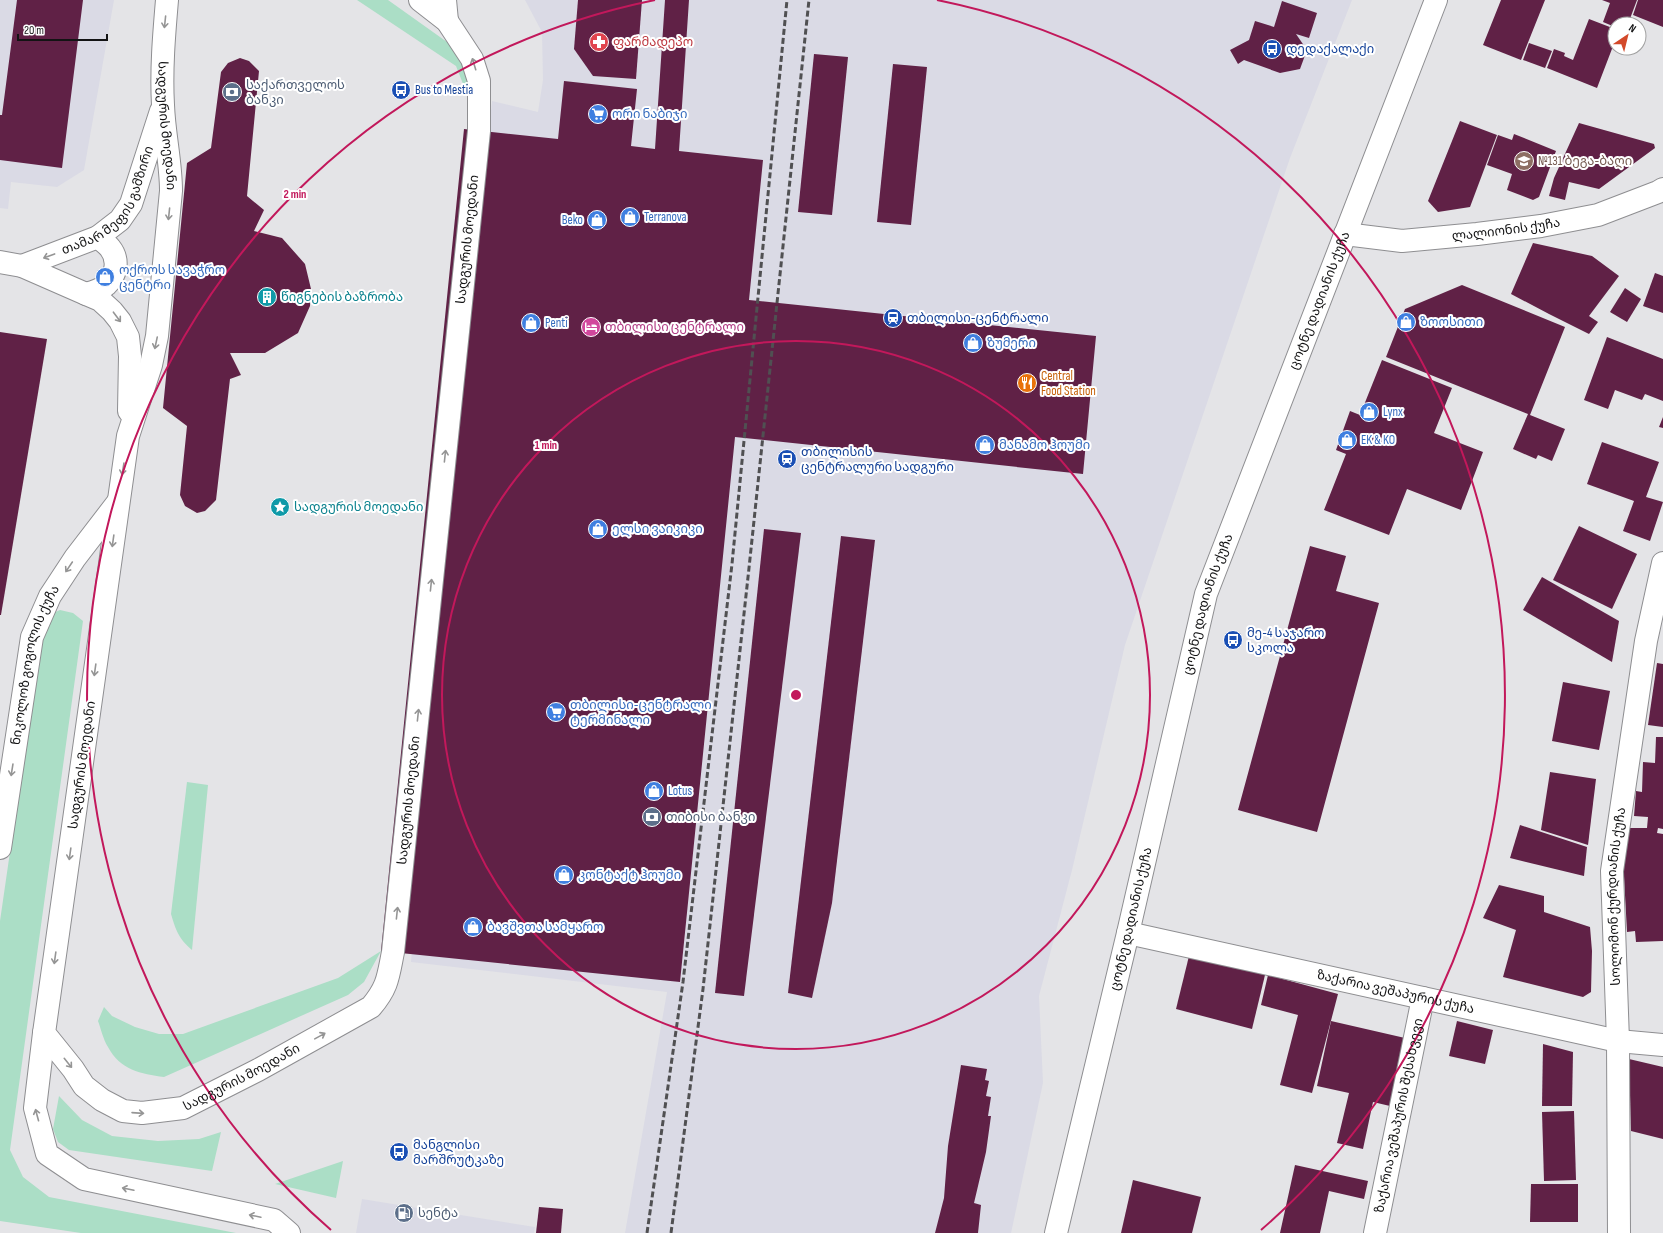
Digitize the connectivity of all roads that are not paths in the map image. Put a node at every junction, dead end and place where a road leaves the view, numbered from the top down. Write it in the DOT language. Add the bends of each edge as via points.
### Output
graph roads {
  1 [pos="167,0"];
  2 [pos="420,0"];
  3 [pos="1436,0"];
  4 [pos="446,10"];
  5 [pos="163,106"];
  6 [pos="1663,189"];
  7 [pos="1344,234"];
  8 [pos="98,237"];
  9 [pos="0,262"];
  10 [pos="22,266"];
  11 [pos="86,294"];
  12 [pos="128,436"];
  13 [pos="118,502"];
  14 [pos="1663,563"];
  15 [pos="0,848"];
  16 [pos="1128,933"];
  17 [pos="1423,998"];
  18 [pos="44,1033"];
  19 [pos="1618,1041"];
  20 [pos="1663,1045"];
  21 [pos="289,1233"];
  22 [pos="1056,1233"];
  23 [pos="1375,1233"];
  24 [pos="1619,1233"];
  1 -- 5 [label="main road, სადგურის მოედანი, one-way" via="163,44"];
  2 -- 4 [label="main road, სადგურის მოედანი"];
  3 -- 7 [label="main road, ცოტნე დადიანის ქუჩა"];
  18 -- 4 [label="main road, სადგურის მოედანი, one-way" via="84,1086 102,1100 123,1111 142,1113 183,1108 258,1070 365,1010 382,994 393,952 479,131 478,81 472,59"];
  5 -- 8 [label="main road, თამარ მეფის გამზირი" via="132,204 120,220"];
  5 -- 12 [label="main road, სადგურის მოედანი, one-way" via="172,191 157,336 151,365"];
  6 -- 7 [label="main road, ლალიონის ქუჩა" via="1598,215 1541,226 1402,241"];
  7 -- 16 [label="main road, ცოტნე დადიანის ქუჩა" via="1206,594"];
  8 -- 10 [label="main road, თამარ მეფის გამზირი, one-way"];
  8 -- 11 [label="main road" via="110,247 116,259 116,268 106,286"];
  9 -- 10 [label="main road"];
  10 -- 11 [label="main road"];
  11 -- 12 [label="main road, one-way" via="100,300 112,311 128,337"];
  12 -- 13 [label="main road, სადგურის მოედანი, one-way"];
  13 -- 15 [label="main road, ნიკოლოზ გოგოლის ქუჩა, one-way" via="75,558 50,596 32,637"];
  13 -- 18 [label="main road, სადგურის მოედანი, one-way"];
  14 -- 19 [label="main road, სოლომონ ქურდიანის ქუჩა" via="1646,641 1612,871"];
  16 -- 17 [label="main road, ზაქარია ვეშაპურის ქუჩა"];
  16 -- 22 [label="main road, ცოტნე დადიანის ქუჩა"];
  17 -- 19 [label="main road, ზაქარია ვეშაპურის ქუჩა"];
  17 -- 23 [label="main road, ზაქარია ვეშაპურის შესახვევი"];
  21 -- 18 [label="main road, სადგურის მოედანი, one-way" via="274,1220 84,1179 48,1154 35,1108"];
  19 -- 20 [label="main road, ზაქარია ვეშაპურის ქუჩა"];
  19 -- 24 [label="main road, სოლომონ ქურდიანის ქუჩა"];
}
